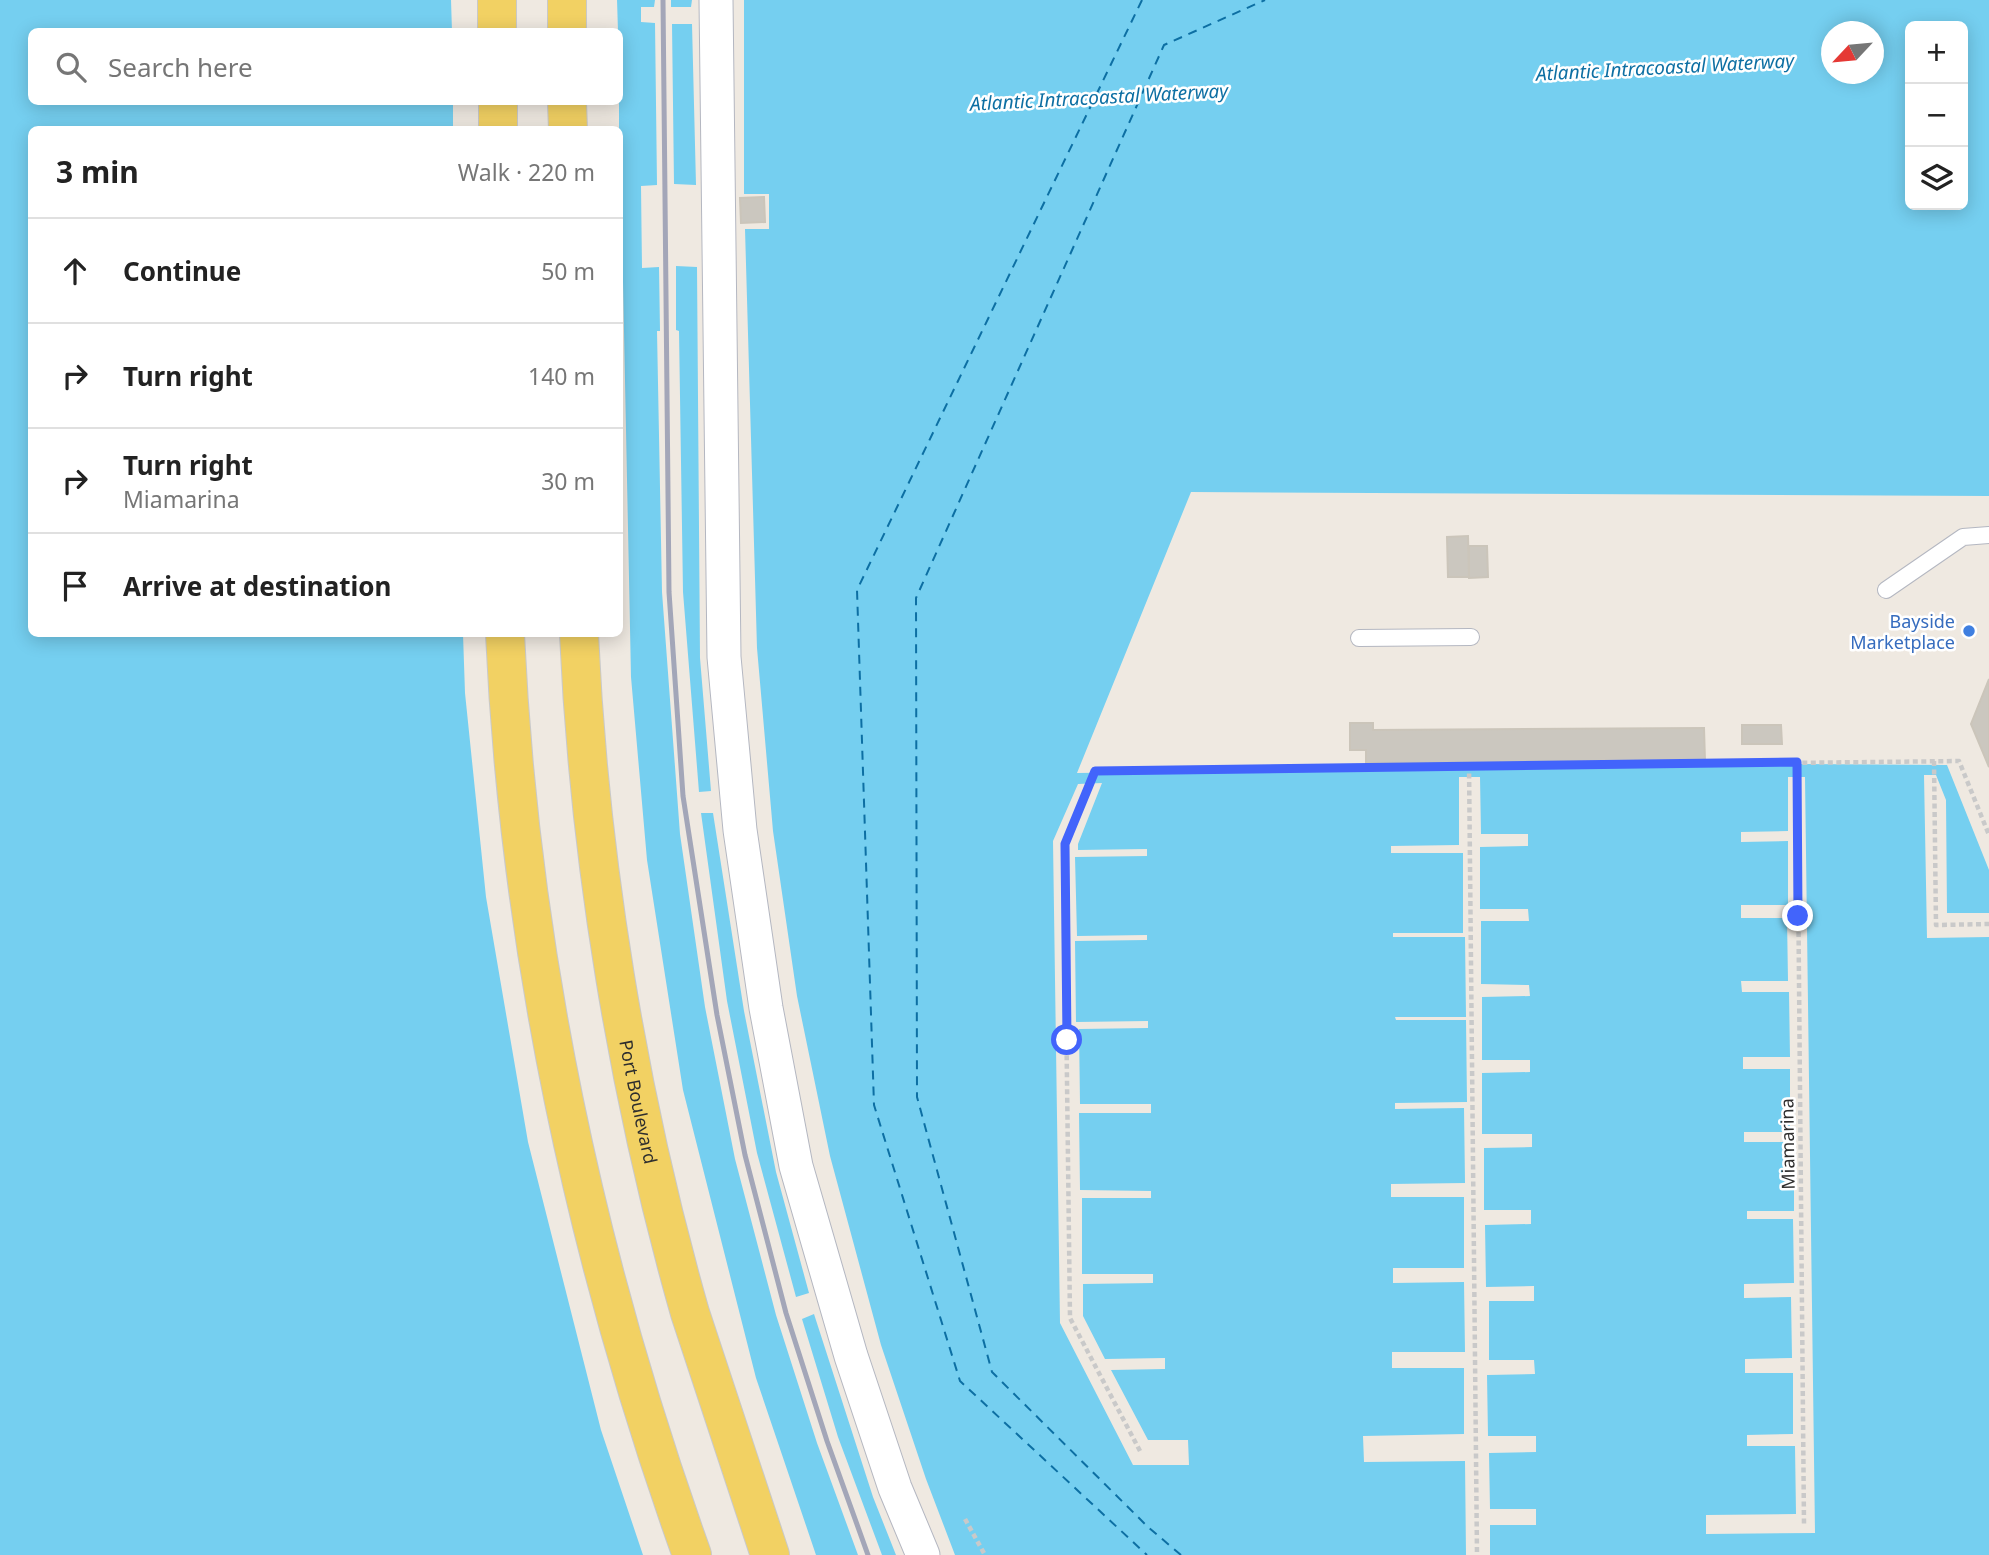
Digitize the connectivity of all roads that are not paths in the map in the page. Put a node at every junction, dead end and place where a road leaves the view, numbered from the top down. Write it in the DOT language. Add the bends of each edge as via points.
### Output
graph roads {
  1 [pos="497,0"];
  2 [pos="567,0"];
  3 [pos="716,0"];
  4 [pos="497,28"];
  5 [pos="567,28"];
  6 [pos="498,105"];
  7 [pos="568,105"];
  8 [pos="498,126"];
  9 [pos="568,126"];
  10 [pos="1989,535"];
  11 [pos="1886,590"];
  12 [pos="505,637"];
  13 [pos="579,637"];
  14 [pos="1471,637"];
  15 [pos="1359,638"];
  16 [pos="692,1555"];
  17 [pos="770,1555"];
  18 [pos="923,1555"];
  1 -- 4 [label="main road"];
  2 -- 5 [label="main road"];
  3 -- 18 [label="street" via="724,657 740,830 766,1008 796,1166 851,1356 895,1488"];
  6 -- 8 [label="main road"];
  7 -- 9 [label="main road"];
  10 -- 11 [label="lane" via="1963,537"];
  12 -- 16 [label="main road" via="531,910 569,1122 624,1346"];
  13 -- 17 [label="main road, Port Boulevard" via="600,878 637,1091 690,1313"];
  14 -- 15 [label="lane"];
}
